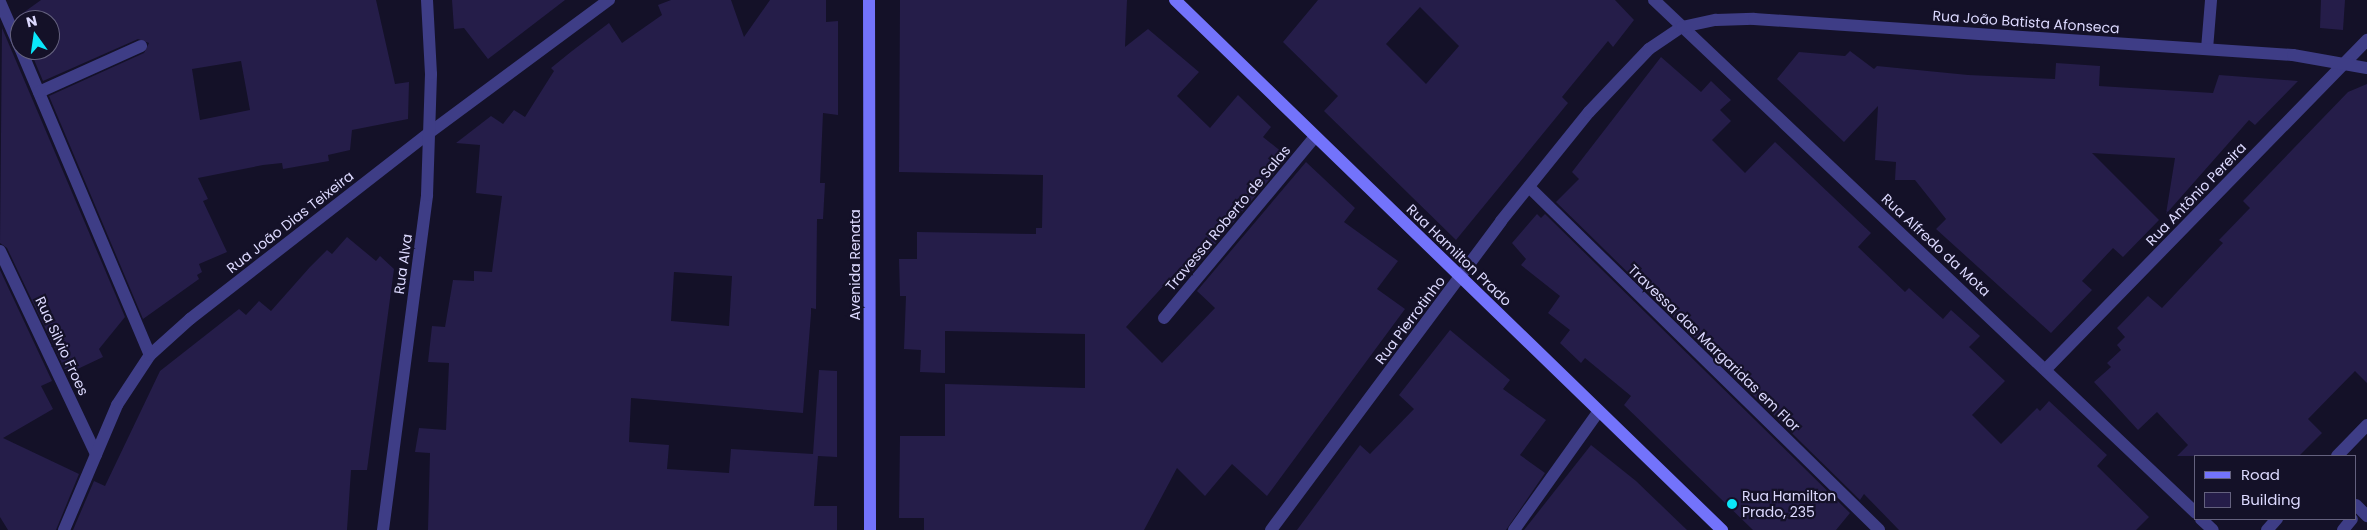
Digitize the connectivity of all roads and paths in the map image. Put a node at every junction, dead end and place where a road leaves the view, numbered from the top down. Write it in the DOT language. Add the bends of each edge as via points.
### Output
graph roads {
  1 [pos="427,0"];
  2 [pos="609,0"];
  3 [pos="869,0"];
  4 [pos="1176,0"];
  5 [pos="1654,0"];
  6 [pos="2211,0"];
  7 [pos="0,2"];
  8 [pos="10,26"];
  9 [pos="1682,27"];
  10 [pos="2367,40"];
  11 [pos="141,46"];
  12 [pos="2207,49"];
  13 [pos="25,60"];
  14 [pos="2346,62"];
  15 [pos="2367,68"];
  16 [pos="38,92"];
  17 [pos="429,133"];
  18 [pos="1315,137"];
  19 [pos="1529,187"];
  20 [pos="0,251"];
  21 [pos="1460,277"];
  22 [pos="1164,318"];
  23 [pos="150,355"];
  24 [pos="2046,369"];
  25 [pos="1599,411"];
  26 [pos="2367,425"];
  27 [pos="96,454"];
  28 [pos="2338,455"];
  29 [pos="2194,511"];
  30 [pos="2203,520"];
  31 [pos="2276,520"];
  32 [pos="2352,520"];
  33 [pos="64,530"];
  34 [pos="382,530"];
  35 [pos="870,530"];
  36 [pos="1271,530"];
  37 [pos="1514,530"];
  38 [pos="1722,530"];
  39 [pos="1879,530"];
  40 [pos="2213,530"];
  41 [pos="2266,530"];
  42 [pos="2343,530"];
  1 -- 17 [label="street, Rua Alva"];
  2 -- 17 [label="street, Rua João Dias Teixeira"];
  3 -- 35 [label="main road, Avenida Renata"];
  4 -- 18 [label="main road, Rua Hamilton Prado"];
  5 -- 9 [label="street, Rua Alfredo da Mota"];
  6 -- 12 [label="street"];
  7 -- 8 [label="street"];
  9 -- 12 [label="street, Rua João Batista Afonseca" via="1716,20 1754,19"];
  9 -- 19 [label="street, Rua Pierrotinho" via="1649,49 1589,112"];
  9 -- 24 [label="street, Rua Alfredo da Mota"];
  10 -- 14 [label="street, Rua Antônio Pereira"];
  11 -- 16 [label="street"];
  12 -- 14 [label="street, Rua João Batista Afonseca"];
  13 -- 16 [label="street"];
  14 -- 15 [label="street, Rua João Batista Afonseca"];
  14 -- 24 [label="street, Rua Antônio Pereira"];
  16 -- 23 [label="street"];
  17 -- 23 [label="street, Rua João Dias Teixeira" via="190,319"];
  17 -- 34 [label="street, Rua Alva" via="427,195"];
  18 -- 21 [label="main road, Rua Hamilton Prado"];
  18 -- 22 [label="street, Travessa Roberto de Salas"];
  19 -- 21 [label="street, Rua Pierrotinho"];
  19 -- 39 [label="street, Travessa das Margaridas em Flor"];
  20 -- 27 [label="street, Rua Silvio Froes"];
  21 -- 25 [label="main road, Rua Hamilton Prado"];
  21 -- 36 [label="street, Rua Pierrotinho"];
  23 -- 27 [label="street, Rua João Dias Teixeira" via="117,405"];
  24 -- 29 [label="street, Rua Alfredo da Mota"];
  25 -- 37 [label="street"];
  25 -- 38 [label="main road, Rua Hamilton Prado"];
  26 -- 28 [label="street"];
  27 -- 33 [label="street, Rua João Dias Teixeira"];
  30 -- 40 [label="street"];
  31 -- 41 [label="street"];
  32 -- 42 [label="street"];
}
